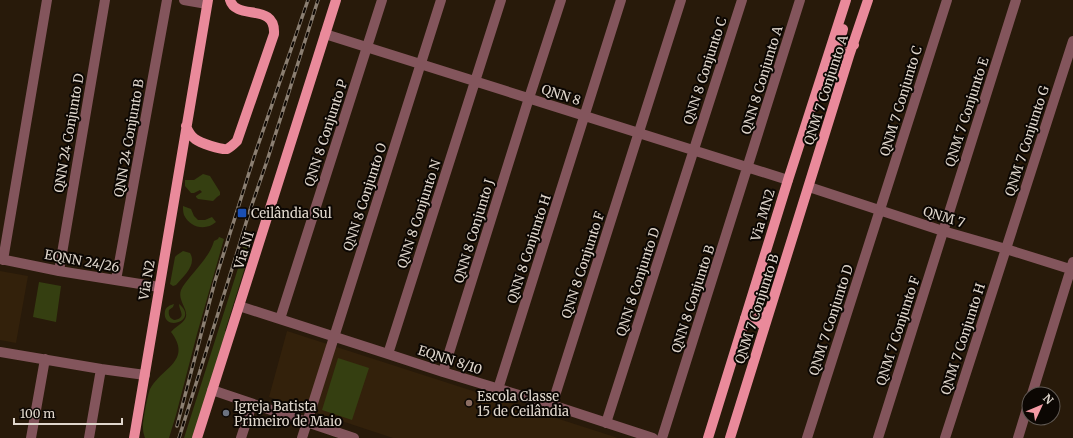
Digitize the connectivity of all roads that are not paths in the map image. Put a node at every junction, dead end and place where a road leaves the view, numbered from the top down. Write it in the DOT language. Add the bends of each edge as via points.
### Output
graph roads {
  1 [pos="47,0"];
  2 [pos="105,0"];
  3 [pos="167,0"];
  4 [pos="184,0"];
  5 [pos="230,0"];
  6 [pos="336,0"];
  7 [pos="382,0"];
  8 [pos="441,0"];
  9 [pos="501,0"];
  10 [pos="561,0"];
  11 [pos="621,0"];
  12 [pos="681,0"];
  13 [pos="742,0"];
  14 [pos="800,0"];
  15 [pos="846,0"];
  16 [pos="851,0"];
  17 [pos="868,0"];
  18 [pos="947,0"];
  19 [pos="1016,0"];
  20 [pos="207,2"];
  21 [pos="325,34"];
  22 [pos="1073,41"];
  23 [pos="854,45"];
  24 [pos="367,47"];
  25 [pos="831,49"];
  26 [pos="849,56"];
  27 [pos="421,64"];
  28 [pos="475,82"];
  29 [pos="529,98"];
  30 [pos="584,116"];
  31 [pos="186,126"];
  32 [pos="639,132"];
  33 [pos="694,150"];
  34 [pos="748,167"];
  35 [pos="788,180"];
  36 [pos="809,187"];
  37 [pos="880,211"];
  38 [pos="775,222"];
  39 [pos="943,231"];
  40 [pos="1006,249"];
  41 [pos="2,260"];
  42 [pos="1072,267"];
  43 [pos="59,271"];
  44 [pos="116,280"];
  45 [pos="159,287"];
  46 [pos="239,306"];
  47 [pos="770,309"];
  48 [pos="745,318"];
  49 [pos="280,319"];
  50 [pos="765,325"];
  51 [pos="334,337"];
  52 [pos="0,352"];
  53 [pos="388,354"];
  54 [pos="45,359"];
  55 [pos="101,369"];
  56 [pos="443,372"];
  57 [pos="145,375"];
  58 [pos="1035,386"];
  59 [pos="498,389"];
  60 [pos="212,390"];
  61 [pos="252,404"];
  62 [pos="552,405"];
  63 [pos="307,423"];
  64 [pos="606,423"];
  65 [pos="1022,426"];
  66 [pos="31,438"];
  67 [pos="89,438"];
  68 [pos="134,438"];
  69 [pos="197,438"];
  70 [pos="241,438"];
  71 [pos="302,438"];
  72 [pos="354,438"];
  73 [pos="653,438"];
  74 [pos="662,438"];
  75 [pos="708,438"];
  76 [pos="730,438"];
  77 [pos="807,438"];
  78 [pos="878,438"];
  79 [pos="945,438"];
  80 [pos="1018,438"];
  1 -- 41 [label="street"];
  2 -- 43 [label="street, QNN 24 Conjunto D"];
  3 -- 44 [label="street, QNN 24 Conjunto B"];
  4 -- 20 [label="street"];
  5 -- 31 [label="main road" via="235,8 263,14 274,28 237,141 224,149 209,145 197,141"];
  6 -- 21 [label="main road, Via N1"];
  7 -- 24 [label="street"];
  8 -- 27 [label="street, QNN 8 Conjunto O"];
  9 -- 28 [label="street, QNN 8 Conjunto N"];
  10 -- 29 [label="street, QNN 8 Conjunto J"];
  11 -- 30 [label="street, QNN 8 Conjunto H"];
  12 -- 32 [label="street, QNN 8 Conjunto F"];
  13 -- 33 [label="street, QNN 8 Conjunto C"];
  14 -- 34 [label="street, QNN 8 Conjunto A"];
  15 -- 25 [label="main road, Via MN2"];
  16 -- 23 [label="main road" via="840,41"];
  17 -- 23 [label="main road, QNM 7 Conjunto A"];
  18 -- 37 [label="street, QNM 7 Conjunto C"];
  19 -- 39 [label="street, QNM 7 Conjunto E"];
  20 -- 31 [label="main road, Via N2"];
  21 -- 24 [label="street, QNN 8"];
  21 -- 46 [label="main road, Via N1"];
  22 -- 40 [label="street, QNM 7 Conjunto G"];
  23 -- 26 [label="main road, QNM 7 Conjunto A"];
  24 -- 27 [label="street, QNN 8"];
  24 -- 49 [label="street, QNN 8 Conjunto P"];
  25 -- 26 [label="main road"];
  25 -- 35 [label="main road, Via MN2"];
  26 -- 36 [label="main road, QNM 7 Conjunto A"];
  27 -- 28 [label="street, QNN 8"];
  27 -- 51 [label="street, QNN 8 Conjunto O"];
  28 -- 29 [label="street, QNN 8"];
  28 -- 53 [label="street, QNN 8 Conjunto N"];
  29 -- 30 [label="street, QNN 8"];
  29 -- 56 [label="street, QNN 8 Conjunto J"];
  30 -- 32 [label="street, QNN 8"];
  30 -- 59 [label="street, QNN 8 Conjunto H"];
  31 -- 45 [label="main road, Via N2"];
  32 -- 33 [label="street, QNN 8"];
  32 -- 62 [label="street, QNN 8 Conjunto F"];
  33 -- 34 [label="street, QNN 8"];
  33 -- 64 [label="street, QNN 8 Conjunto D"];
  34 -- 35 [label="street, QNN 8"];
  34 -- 74 [label="street, QNN 8 Conjunto B"];
  35 -- 38 [label="main road, Via MN2"];
  36 -- 37 [label="street, QNM 7"];
  36 -- 47 [label="main road, QNM 7 Conjunto B"];
  37 -- 39 [label="street, QNM 7"];
  37 -- 77 [label="street, QNM 7 Conjunto D"];
  38 -- 47 [label="main road" via="768,260 754,307 761,313"];
  38 -- 48 [label="main road, Via MN2"];
  39 -- 40 [label="street, QNM 7"];
  39 -- 78 [label="street, QNM 7 Conjunto F"];
  40 -- 42 [label="street, QNM 7"];
  40 -- 79 [label="street, QNM 7 Conjunto H"];
  41 -- 43 [label="street, EQNN 24/26"];
  42 -- 58 [label="street"];
  43 -- 44 [label="street, EQNN 24/26"];
  44 -- 45 [label="street, EQNN 24/26"];
  45 -- 57 [label="main road, Via N2"];
  46 -- 49 [label="street, EQNN 8/10"];
  46 -- 60 [label="main road, Via N1"];
  47 -- 50 [label="main road, QNM 7 Conjunto B"];
  48 -- 50 [label="main road"];
  48 -- 75 [label="main road, Via MN2"];
  49 -- 51 [label="street, EQNN 8/10"];
  50 -- 76 [label="main road, QNM 7 Conjunto B"];
  51 -- 53 [label="street, EQNN 8/10"];
  51 -- 63 [label="street, QNN 8 Conjunto O"];
  52 -- 54 [label="street"];
  53 -- 56 [label="street, EQNN 8/10"];
  54 -- 55 [label="street"];
  54 -- 66 [label="street"];
  55 -- 57 [label="street"];
  55 -- 67 [label="street"];
  56 -- 59 [label="street, EQNN 8/10"];
  57 -- 68 [label="main road, Via N2"];
  59 -- 62 [label="street, EQNN 8/10"];
  60 -- 61 [label="street"];
  60 -- 69 [label="main road, Via N1"];
  61 -- 63 [label="street"];
  61 -- 70 [label="street"];
  62 -- 64 [label="street, EQNN 8/10"];
  63 -- 71 [label="street, QNN 8 Conjunto O"];
  63 -- 72 [label="street"];
  64 -- 73 [label="street, EQNN 8/10"];
  65 -- 80 [label="street"];
}
